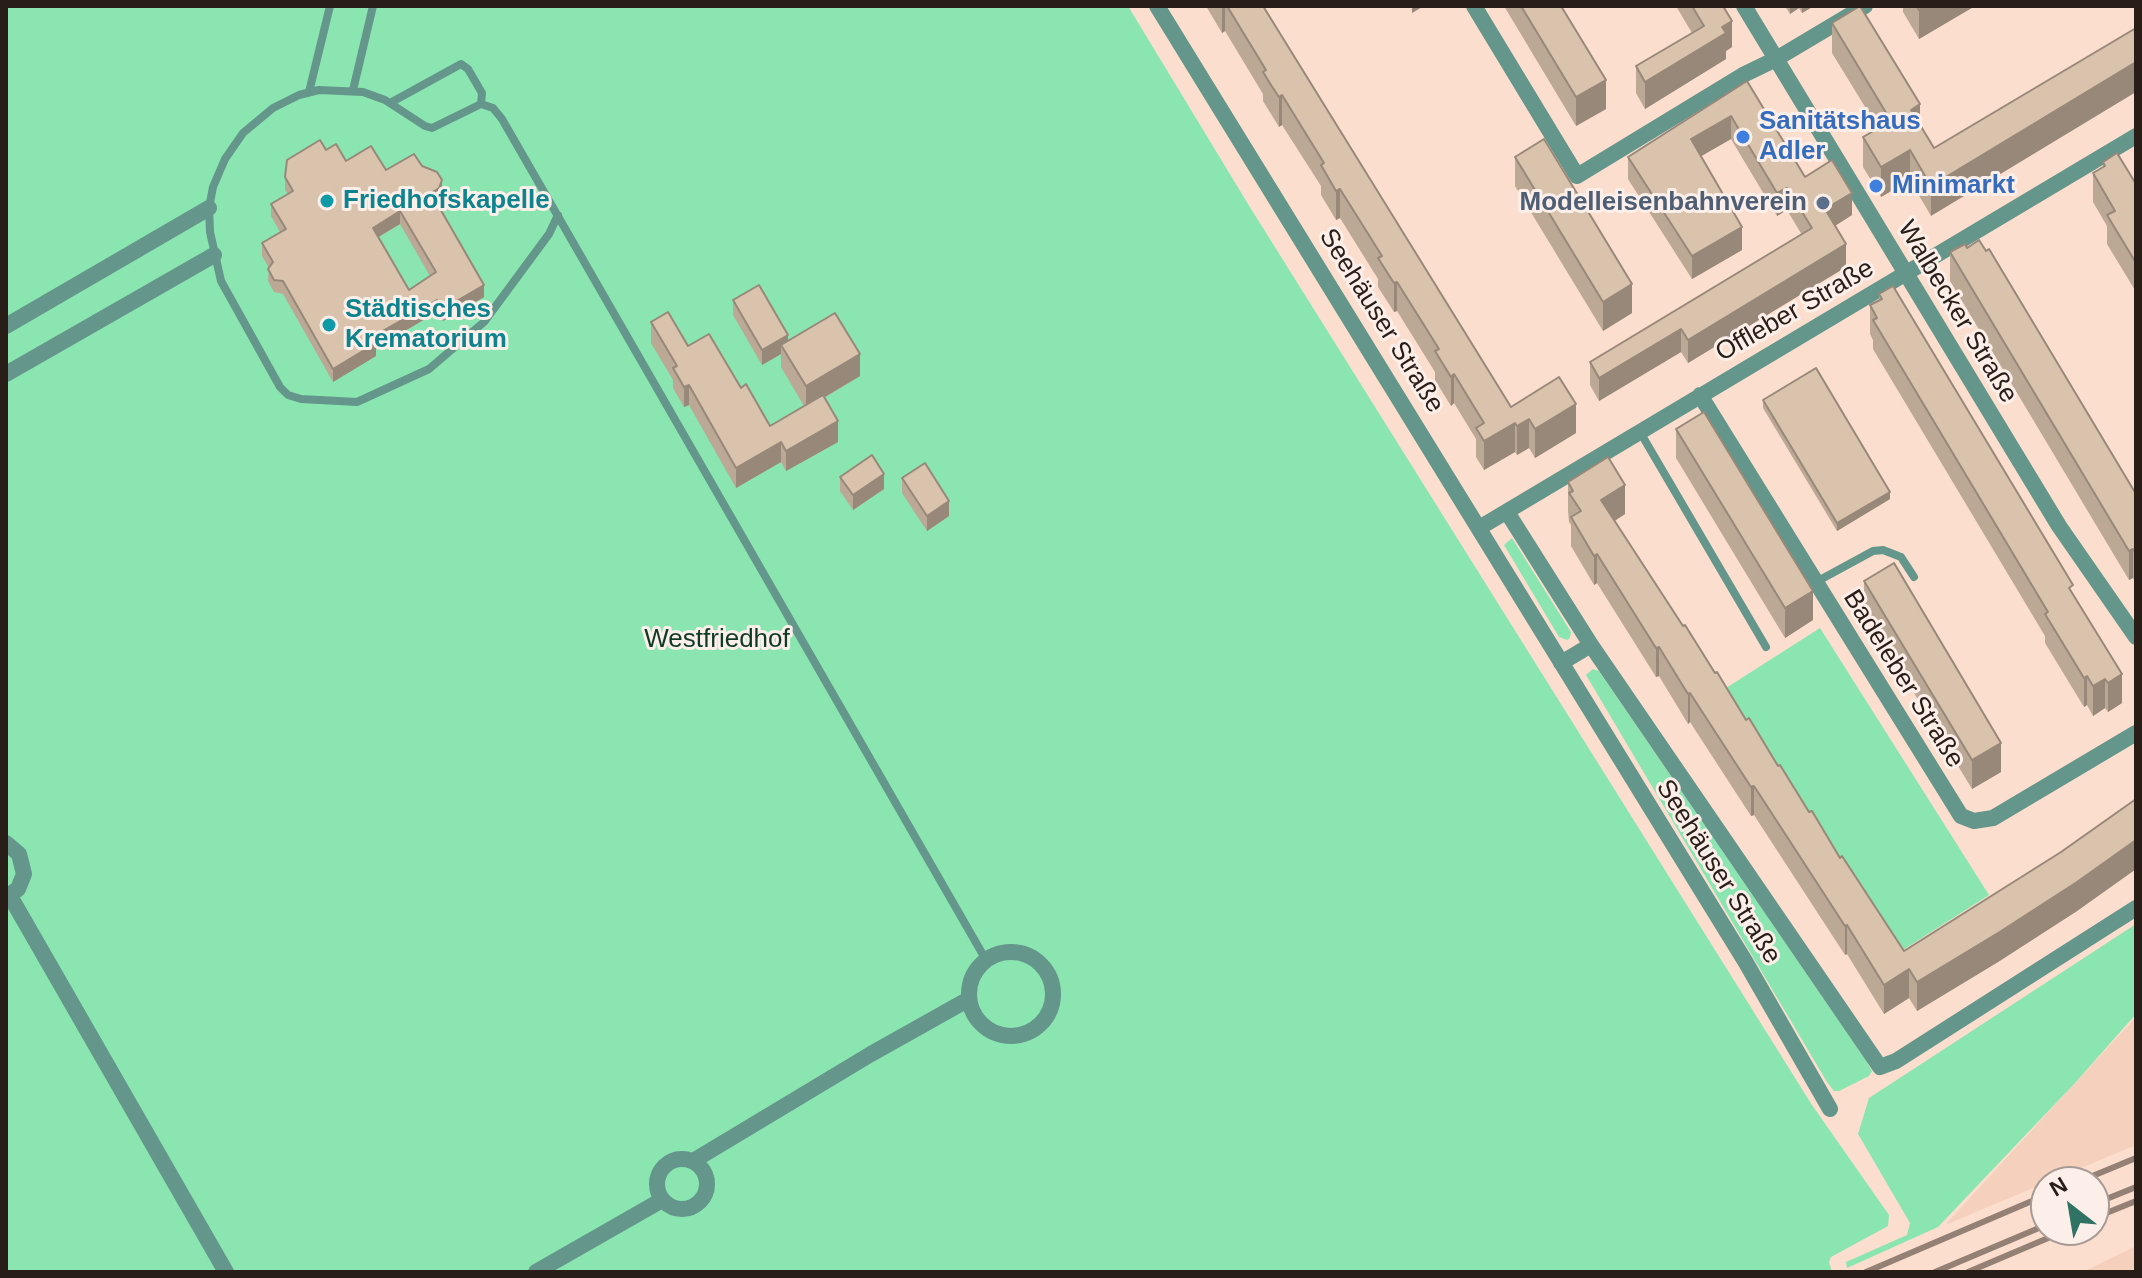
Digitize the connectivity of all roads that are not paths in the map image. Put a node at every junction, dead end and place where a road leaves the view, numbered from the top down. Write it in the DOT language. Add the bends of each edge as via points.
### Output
graph roads {
  1 [pos="330,6"];
  2 [pos="373,6"];
  3 [pos="1157,6"];
  4 [pos="1474,6"];
  5 [pos="1744,6"];
  6 [pos="1865,6"];
  7 [pos="1776,59"];
  8 [pos="353,90"];
  9 [pos="309,92"];
  10 [pos="390,103"];
  11 [pos="481,104"];
  12 [pos="2131,139"];
  13 [pos="2136,158"];
  14 [pos="209,208"];
  15 [pos="558,215"];
  16 [pos="214,255"];
  17 [pos="1906,273"];
  18 [pos="6,326"];
  19 [pos="6,374"];
  20 [pos="1700,395"];
  21 [pos="1639,432"];
  22 [pos="1507,512"];
  23 [pos="1479,528"];
  24 [pos="1914,577"];
  25 [pos="1816,583"];
  26 [pos="2136,637"];
  27 [pos="1591,645"];
  28 [pos="1766,647"];
  29 [pos="1561,663"];
  30 [pos="2136,733"];
  31 [pos="6,843"];
  32 [pos="8,896"];
  33 [pos="2136,908"];
  34 [pos="986,960"];
  35 [pos="969,999"];
  36 [pos="1830,1109"];
  37 [pos="693,1161"];
  38 [pos="662,1200"];
  39 [pos="226,1272"];
  40 [pos="536,1272"];
  1 -- 9 [label="lane"];
  2 -- 8 [label="lane"];
  3 -- 23 [label="street, Seehäuser Straße"];
  4 -- 7 [label="street" via="1577,176"];
  5 -- 7 [label="street, Walbecker Straße"];
  6 -- 7 [label="street"];
  7 -- 17 [label="street, Walbecker Straße"];
  8 -- 9 [label="lane"];
  8 -- 10 [label="lane"];
  9 -- 14 [label="lane" via="273,108 243,133 220,168"];
  10 -- 11 [label="lane" via="432,128"];
  10 -- 11 [label="lane" via="463,64 482,93"];
  11 -- 15 [label="lane" via="499,114"];
  12 -- 13 [label="street"];
  12 -- 17 [label="street, Offleber Straße"];
  14 -- 16 [label="lane"];
  14 -- 18 [label="street"];
  15 -- 16 [label="lane" via="479,327 418,376 352,403 295,398 282,390 224,288"];
  15 -- 34 [label="lane"];
  16 -- 19 [label="street"];
  17 -- 20 [label="street, Offleber Straße"];
  17 -- 26 [label="street, Walbecker Straße" via="2059,526"];
  20 -- 21 [label="street, Offleber Straße"];
  20 -- 25 [label="street, Badeleber Straße"];
  21 -- 22 [label="street, Offleber Straße"];
  21 -- 28 [label="lane"];
  22 -- 23 [label="street, Offleber Straße"];
  22 -- 27 [label="street, Seehäuser Straße"];
  23 -- 29 [label="street, Seehäuser Straße"];
  24 -- 25 [label="lane" via="1901,557 1883,550"];
  25 -- 30 [label="street, Badeleber Straße" via="1956,811 1967,819 1980,822 2000,815"];
  27 -- 29 [label="street"];
  27 -- 33 [label="street, Seehäuser Straße" via="1880,1067"];
  29 -- 36 [label="street, Seehäuser Straße"];
  31 -- 32 [label="street" via="23,864 22,880"];
  32 -- 39 [label="street"];
  34 -- 35 [label="street" via="970,983"];
  34 -- 35 [label="street" via="1005,952 1033,958 1053,989 1050,1009 1031,1030 1003,1035 983,1025"];
  35 -- 37 [label="street"];
  37 -- 38 [label="street" via="674,1160 660,1172"];
  37 -- 38 [label="street" via="706,1178 703,1198 686,1209"];
  38 -- 40 [label="street"];
}
